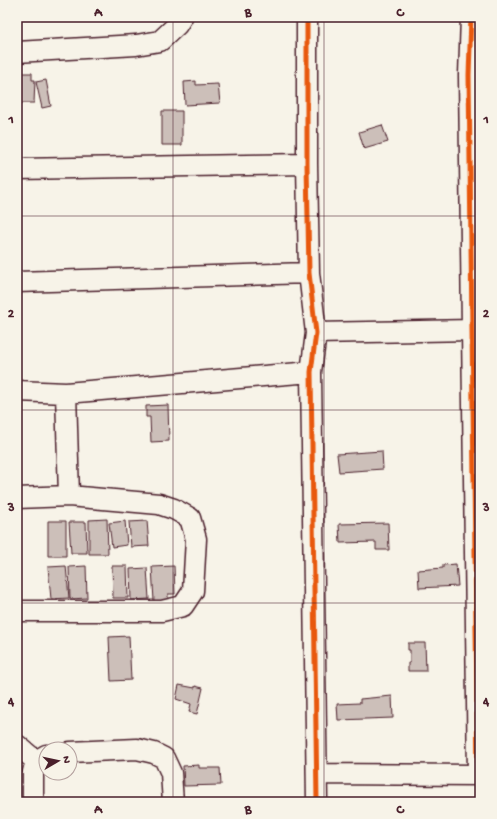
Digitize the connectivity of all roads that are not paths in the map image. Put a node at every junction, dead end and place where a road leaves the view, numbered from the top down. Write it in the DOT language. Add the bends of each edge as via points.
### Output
graph roads {
  1 [pos="182,17"];
  2 [pos="307,17"];
  3 [pos="471,17"];
  4 [pos="17,52"];
  5 [pos="475,76"];
  6 [pos="307,164"];
  7 [pos="17,169"];
  8 [pos="309,273"];
  9 [pos="17,282"];
  10 [pos="474,319"];
  11 [pos="316,333"];
  12 [pos="311,372"];
  13 [pos="17,390"];
  14 [pos="66,393"];
  15 [pos="69,496"];
  16 [pos="17,498"];
  17 [pos="477,533"];
  18 [pos="17,611"];
  19 [pos="478,612"];
  20 [pos="17,745"];
  21 [pos="78,752"];
  22 [pos="38,756"];
  23 [pos="38,763"];
  24 [pos="317,774"];
  25 [pos="479,775"];
  26 [pos="33,802"];
  27 [pos="173,802"];
  28 [pos="317,802"];
  1 -- 4 [label="street" via="160,41 136,45"];
  2 -- 6 [label="street"];
  3 -- 5 [label="street"];
  5 -- 10 [label="street"];
  6 -- 7 [label="street"];
  6 -- 8 [label="street"];
  8 -- 9 [label="street"];
  8 -- 11 [label="street"];
  10 -- 11 [label="street"];
  10 -- 17 [label="street"];
  11 -- 12 [label="street"];
  12 -- 14 [label="street"];
  12 -- 24 [label="street"];
  13 -- 14 [label="street"];
  14 -- 15 [label="street"];
  15 -- 16 [label="street"];
  15 -- 18 [label="street" via="159,504 190,518 196,539 193,591 183,606 162,611"];
  17 -- 19 [label="street"];
  19 -- 25 [label="street"];
  20 -- 22 [label="street"];
  21 -- 27 [label="street" via="137,749 164,758 171,773"];
  23 -- 26 [label="street" via="32,772"];
  24 -- 25 [label="street"];
  24 -- 28 [label="street"];
}
